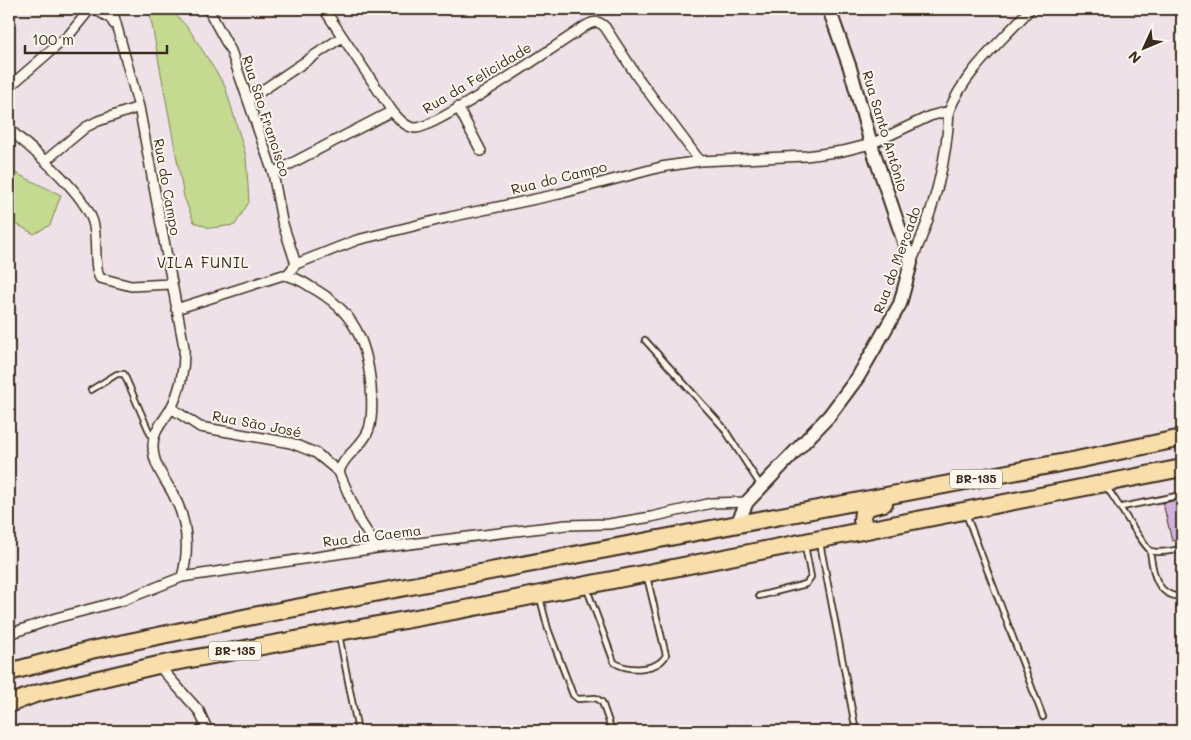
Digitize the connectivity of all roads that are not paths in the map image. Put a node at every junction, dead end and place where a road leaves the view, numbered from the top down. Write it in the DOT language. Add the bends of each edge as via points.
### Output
graph roads {
  1 [pos="97,9"];
  2 [pos="112,9"];
  3 [pos="208,9"];
  4 [pos="324,9"];
  5 [pos="829,9"];
  6 [pos="1030,9"];
  7 [pos="117,28"];
  8 [pos="342,37"];
  9 [pos="9,87"];
  10 [pos="248,100"];
  11 [pos="138,107"];
  12 [pos="458,107"];
  13 [pos="392,111"];
  14 [pos="950,111"];
  15 [pos="9,129"];
  16 [pos="871,144"];
  17 [pos="481,150"];
  18 [pos="45,161"];
  19 [pos="700,161"];
  20 [pos="272,173"];
  21 [pos="910,263"];
  22 [pos="296,264"];
  23 [pos="287,275"];
  24 [pos="171,284"];
  25 [pos="176,309"];
  26 [pos="645,340"];
  27 [pos="91,390"];
  28 [pos="171,408"];
  29 [pos="1182,438"];
  30 [pos="153,439"];
  31 [pos="1081,459"];
  32 [pos="1182,468"];
  33 [pos="339,472"];
  34 [pos="1104,482"];
  35 [pos="761,487"];
  36 [pos="1182,495"];
  37 [pos="747,502"];
  38 [pos="1122,507"];
  39 [pos="965,510"];
  40 [pos="769,518"];
  41 [pos="737,524"];
  42 [pos="868,530"];
  43 [pos="812,541"];
  44 [pos="377,548"];
  45 [pos="1182,548"];
  46 [pos="1150,551"];
  47 [pos="646,573"];
  48 [pos="182,577"];
  49 [pos="586,585"];
  50 [pos="539,594"];
  51 [pos="759,596"];
  52 [pos="1182,597"];
  53 [pos="338,632"];
  54 [pos="9,634"];
  55 [pos="158,665"];
  56 [pos="9,672"];
  57 [pos="9,704"];
  58 [pos="1043,717"];
  59 [pos="208,731"];
  60 [pos="358,731"];
  61 [pos="612,731"];
  62 [pos="856,731"];
  1 -- 7 [label="street"];
  1 -- 9 [label="street"];
  2 -- 7 [label="street, Rua do Campo"];
  3 -- 10 [label="street, Rua São Francisco" via="231,51"];
  4 -- 8 [label="street, Rua da Felicidade"];
  5 -- 16 [label="street, Rua Santo Antônio" via="850,68"];
  6 -- 14 [label="street, Rua do Mercado" via="966,80"];
  7 -- 11 [label="street, Rua do Campo"];
  8 -- 10 [label="street"];
  8 -- 13 [label="street, Rua da Felicidade"];
  10 -- 20 [label="street, Rua São Francisco"];
  11 -- 18 [label="street" via="86,127"];
  11 -- 24 [label="street, Rua do Campo"];
  12 -- 13 [label="street, Rua da Felicidade" via="415,128 405,124"];
  12 -- 17 [label="street"];
  12 -- 19 [label="street, Rua da Felicidade" via="596,22 606,27 638,78"];
  13 -- 20 [label="street"];
  14 -- 16 [label="street, Rua do Campo" via="930,116"];
  14 -- 21 [label="street, Rua do Mercado" via="941,177 928,221"];
  15 -- 18 [label="street"];
  16 -- 19 [label="street, Rua do Campo" via="806,156"];
  16 -- 21 [label="street, Rua Santo Antônio"];
  18 -- 24 [label="street" via="89,212 97,240 100,278 131,286"];
  19 -- 22 [label="street, Rua do Campo" via="661,167 366,238"];
  20 -- 22 [label="street, Rua São Francisco" via="282,221"];
  21 -- 35 [label="street, Rua do Mercado" via="900,304 858,377 829,416"];
  22 -- 23 [label="street"];
  23 -- 25 [label="street" via="278,275"];
  23 -- 33 [label="street" via="337,305 354,324 367,354 372,400 370,427 366,437 343,461"];
  24 -- 25 [label="street, Rua do Campo"];
  25 -- 28 [label="street, Rua do Campo" via="184,357"];
  26 -- 35 [label="lane" via="723,427"];
  27 -- 30 [label="lane" via="117,374 124,374"];
  28 -- 30 [label="street, Rua do Campo"];
  28 -- 33 [label="street, Rua São José" via="200,427 303,446"];
  29 -- 31 [label="highway, BR-135"];
  30 -- 48 [label="street" via="153,456 178,505 188,544"];
  31 -- 40 [label="highway, BR-135"];
  31 -- 42 [label="highway" via="1002,482 876,504 863,511 862,520"];
  32 -- 34 [label="highway, BR-135"];
  33 -- 44 [label="street, Rua São José" via="360,521"];
  34 -- 38 [label="lane"];
  34 -- 39 [label="highway, BR-135"];
  35 -- 37 [label="street, Rua do Mercado"];
  36 -- 38 [label="lane"];
  37 -- 40 [label="street" via="754,513"];
  37 -- 41 [label="street, Rua do Mercado"];
  37 -- 44 [label="street, Rua da Caema" via="712,503 608,524 566,525"];
  38 -- 46 [label="lane" via="1143,546"];
  39 -- 42 [label="highway, BR-135"];
  39 -- 58 [label="lane"];
  40 -- 41 [label="highway, BR-135"];
  41 -- 56 [label="highway, BR-135" via="253,616 91,650"];
  42 -- 43 [label="highway, BR-135"];
  43 -- 47 [label="highway, BR-135"];
  43 -- 51 [label="lane" via="810,581"];
  43 -- 62 [label="lane"];
  44 -- 48 [label="street, Rua da Caema"];
  45 -- 46 [label="lane"];
  46 -- 52 [label="lane" via="1153,575 1161,590 1174,597"];
  47 -- 49 [label="highway, BR-135"];
  47 -- 49 [label="lane" via="666,655 661,661 635,670 621,668 614,662"];
  48 -- 54 [label="street, Rua da Caema" via="124,600"];
  49 -- 50 [label="highway, BR-135"];
  50 -- 53 [label="highway, BR-135"];
  50 -- 61 [label="lane" via="548,629 573,695 578,699 596,698 602,702"];
  53 -- 55 [label="highway, BR-135"];
  53 -- 60 [label="lane"];
  55 -- 57 [label="highway, BR-135" via="35,694"];
  55 -- 59 [label="street" via="199,712"];
}
